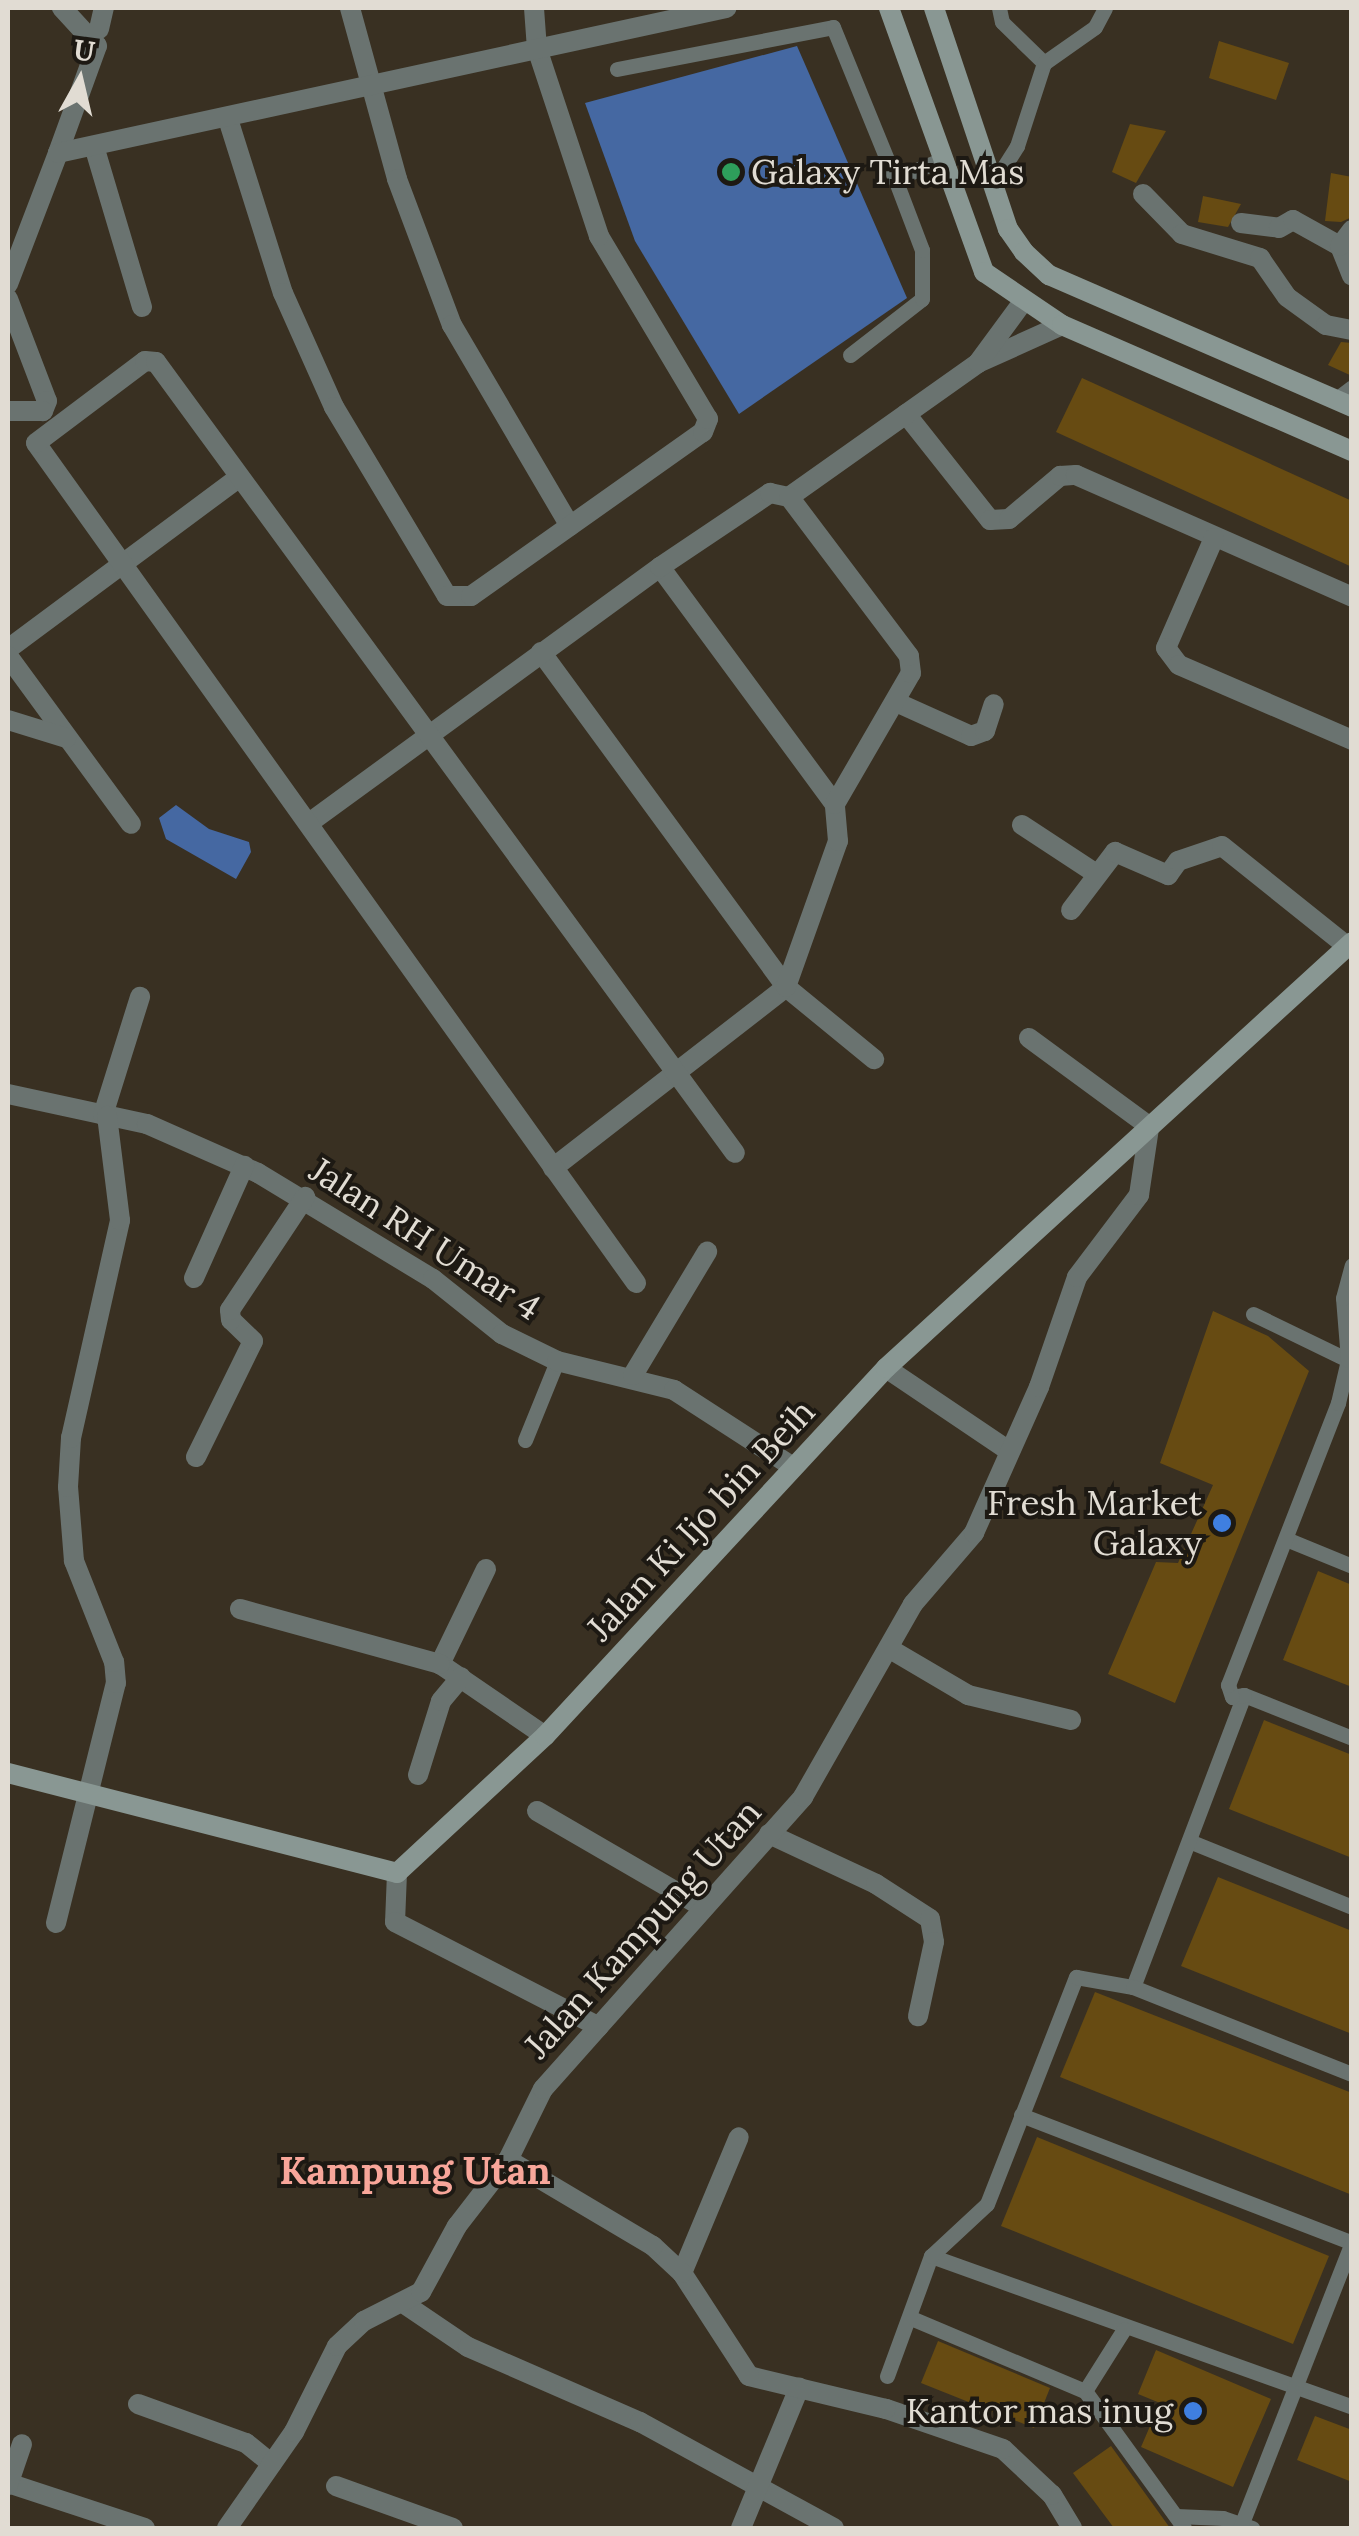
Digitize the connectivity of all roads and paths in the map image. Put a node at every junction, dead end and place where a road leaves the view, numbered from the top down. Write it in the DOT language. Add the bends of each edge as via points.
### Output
graph roads {
  1 [pos="62,8"];
  2 [pos="104,8"];
  3 [pos="350,8"];
  4 [pos="534,8"];
  5 [pos="726,8"];
  6 [pos="889,8"];
  7 [pos="934,8"];
  8 [pos="998,8"];
  9 [pos="1105,8"];
  10 [pos="98,38"];
  11 [pos="537,50"];
  12 [pos="1044,63"];
  13 [pos="617,70"];
  14 [pos="369,86"];
  15 [pos="228,119"];
  16 [pos="94,146"];
  17 [pos="58,153"];
  18 [pos="943,159"];
  19 [pos="894,179"];
  20 [pos="993,184"];
  21 [pos="1143,194"];
  22 [pos="1241,223"];
  23 [pos="1346,238"];
  24 [pos="1352,276"];
  25 [pos="8,284"];
  26 [pos="8,299"];
  27 [pos="1022,303"];
  28 [pos="142,308"];
  29 [pos="1062,325"];
  30 [pos="1352,330"];
  31 [pos="850,355"];
  32 [pos="978,363"];
  33 [pos="1346,398"];
  34 [pos="8,411"];
  35 [pos="906,414"];
  36 [pos="1352,451"];
  37 [pos="238,478"];
  38 [pos="789,497"];
  39 [pos="570,526"];
  40 [pos="1214,538"];
  41 [pos="126,562"];
  42 [pos="660,567"];
  43 [pos="1352,597"];
  44 [pos="540,652"];
  45 [pos="8,653"];
  46 [pos="898,703"];
  47 [pos="994,704"];
  48 [pos="8,720"];
  49 [pos="428,736"];
  50 [pos="1350,736"];
  51 [pos="66,738"];
  52 [pos="835,804"];
  53 [pos="309,823"];
  54 [pos="131,824"];
  55 [pos="1022,825"];
  56 [pos="1095,873"];
  57 [pos="1071,910"];
  58 [pos="1349,944"];
  59 [pos="786,987"];
  60 [pos="140,996"];
  61 [pos="1029,1038"];
  62 [pos="874,1060"];
  63 [pos="674,1074"];
  64 [pos="8,1094"];
  65 [pos="105,1115"];
  66 [pos="1150,1128"];
  67 [pos="735,1153"];
  68 [pos="244,1166"];
  69 [pos="553,1168"];
  70 [pos="306,1196"];
  71 [pos="707,1252"];
  72 [pos="1352,1265"];
  73 [pos="194,1278"];
  74 [pos="636,1282"];
  75 [pos="1252,1314"];
  76 [pos="1349,1331"];
  77 [pos="558,1360"];
  78 [pos="1348,1360"];
  79 [pos="886,1368"];
  80 [pos="633,1375"];
  81 [pos="1345,1404"];
  82 [pos="525,1440"];
  83 [pos="1009,1452"];
  84 [pos="196,1456"];
  85 [pos="793,1467"];
  86 [pos="1286,1539"];
  87 [pos="1352,1566"];
  88 [pos="486,1569"];
  89 [pos="240,1609"];
  90 [pos="890,1650"];
  91 [pos="440,1664"];
  92 [pos="461,1677"];
  93 [pos="1244,1695"];
  94 [pos="1071,1720"];
  95 [pos="545,1736"];
  96 [pos="1352,1738"];
  97 [pos="8,1773"];
  98 [pos="418,1776"];
  99 [pos="88,1790"];
  100 [pos="538,1811"];
  101 [pos="769,1834"];
  102 [pos="1188,1841"];
  103 [pos="397,1873"];
  104 [pos="701,1906"];
  105 [pos="1352,1907"];
  106 [pos="56,1924"];
  107 [pos="1133,1987"];
  108 [pos="918,2016"];
  109 [pos="600,2027"];
  110 [pos="1352,2074"];
  111 [pos="1022,2115"];
  112 [pos="739,2137"];
  113 [pos="508,2160"];
  114 [pos="1352,2243"];
  115 [pos="931,2256"];
  116 [pos="682,2272"];
  117 [pos="402,2303"];
  118 [pos="910,2318"];
  119 [pos="1124,2329"];
  120 [pos="888,2376"];
  121 [pos="1296,2385"];
  122 [pos="799,2388"];
  123 [pos="1085,2391"];
  124 [pos="138,2404"];
  125 [pos="1352,2406"];
  126 [pos="22,2444"];
  127 [pos="272,2464"];
  128 [pos="8,2484"];
  129 [pos="336,2486"];
  130 [pos="759,2492"];
  131 [pos="1180,2522"];
  132 [pos="1245,2527"];
  133 [pos="145,2528"];
  134 [pos="227,2528"];
  135 [pos="453,2528"];
  136 [pos="740,2528"];
  137 [pos="834,2528"];
  138 [pos="1072,2528"];
  1 -- 10 [label="street"];
  2 -- 10 [label="street"];
  3 -- 14 [label="street"];
  4 -- 11 [label="street"];
  5 -- 11 [label="street"];
  6 -- 18 [label="street"];
  7 -- 20 [label="street"];
  8 -- 12 [label="lane" via="1002,22"];
  9 -- 12 [label="lane" via="1095,27"];
  10 -- 17 [label="street"];
  11 -- 14 [label="street"];
  11 -- 39 [label="street" via="599,236 708,419 703,432"];
  12 -- 20 [label="lane" via="1017,146"];
  13 -- 19 [label="lane" via="834,28"];
  14 -- 15 [label="street"];
  14 -- 39 [label="street" via="452,325"];
  15 -- 16 [label="street"];
  15 -- 39 [label="street" via="304,344 334,407 447,596 471,596"];
  16 -- 17 [label="street"];
  16 -- 28 [label="street"];
  17 -- 25 [label="street"];
  18 -- 19 [label="lane"];
  18 -- 27 [label="street" via="984,272"];
  19 -- 31 [label="lane" via="922,250 922,298"];
  20 -- 33 [label="street" via="1008,230 1049,275"];
  21 -- 30 [label="street" via="1182,234 1260,258 1287,296 1326,325"];
  22 -- 23 [label="street" via="1279,228 1293,220"];
  23 -- 24 [label="street"];
  26 -- 34 [label="street" via="47,400 42,411"];
  27 -- 29 [label="street"];
  27 -- 32 [label="street"];
  29 -- 32 [label="street"];
  29 -- 36 [label="street"];
  32 -- 35 [label="street"];
  35 -- 38 [label="street"];
  35 -- 40 [label="street" via="990,520 1009,519 1070,474"];
  37 -- 41 [label="street"];
  37 -- 41 [label="street" via="156,362 145,361 36,443"];
  37 -- 49 [label="street"];
  38 -- 42 [label="street" via="770,493"];
  38 -- 46 [label="street" via="908,656 911,673"];
  40 -- 43 [label="street"];
  40 -- 50 [label="street" via="1166,648 1178,665"];
  41 -- 45 [label="street"];
  41 -- 53 [label="street"];
  42 -- 44 [label="street"];
  42 -- 52 [label="street"];
  44 -- 49 [label="street"];
  44 -- 59 [label="street"];
  45 -- 51 [label="street"];
  46 -- 47 [label="street" via="972,736 984,732"];
  46 -- 52 [label="street"];
  48 -- 51 [label="street"];
  49 -- 53 [label="street"];
  49 -- 63 [label="street"];
  51 -- 54 [label="street"];
  52 -- 59 [label="street" via="838,841"];
  53 -- 69 [label="street"];
  55 -- 56 [label="street"];
  56 -- 57 [label="street"];
  56 -- 58 [label="street" via="1115,852 1168,876 1178,860 1222,846"];
  58 -- 66 [label="street, Jalan Ki Ijo bin Beih"];
  59 -- 62 [label="street"];
  59 -- 63 [label="street"];
  60 -- 65 [label="street"];
  61 -- 66 [label="street"];
  63 -- 67 [label="street"];
  63 -- 69 [label="street"];
  64 -- 65 [label="street, Jalan RH Umar 4"];
  65 -- 68 [label="street, Jalan RH Umar 4" via="173,1133"];
  65 -- 99 [label="street" via="120,1220 69,1456 74,1561 116,1683"];
  66 -- 79 [label="street, Jalan Ki Ijo bin Beih"];
  66 -- 83 [label="street, Jalan Kampung Utan" via="1139,1195 1077,1277"];
  68 -- 70 [label="street, Jalan RH Umar 4"];
  68 -- 73 [label="street"];
  69 -- 74 [label="street"];
  70 -- 77 [label="street, Jalan RH Umar 4" via="433,1278 502,1334"];
  70 -- 84 [label="street" via="230,1310 253,1341"];
  71 -- 80 [label="street"];
  72 -- 76 [label="lane" via="1343,1298"];
  75 -- 78 [label="lane"];
  76 -- 78 [label="lane"];
  77 -- 80 [label="street, Jalan RH Umar 4"];
  77 -- 82 [label="lane"];
  78 -- 81 [label="lane"];
  79 -- 83 [label="street"];
  79 -- 85 [label="street, Jalan Ki Ijo bin Beih"];
  80 -- 85 [label="street, Jalan RH Umar 4" via="710,1407"];
  81 -- 86 [label="lane"];
  83 -- 90 [label="street, Jalan Kampung Utan" via="974,1534 928,1583"];
  85 -- 95 [label="street, Jalan Ki Ijo bin Beih"];
  86 -- 87 [label="lane"];
  86 -- 93 [label="lane" via="1228,1685 1232,1696"];
  88 -- 91 [label="street"];
  89 -- 91 [label="street"];
  90 -- 94 [label="street" via="968,1695"];
  90 -- 101 [label="street, Jalan Kampung Utan" via="803,1797"];
  91 -- 92 [label="street"];
  92 -- 95 [label="street"];
  92 -- 98 [label="street" via="441,1701"];
  93 -- 96 [label="lane"];
  93 -- 102 [label="lane"];
  95 -- 103 [label="street, Jalan Ki Ijo bin Beih"];
  97 -- 99 [label="street"];
  99 -- 103 [label="street"];
  99 -- 106 [label="street"];
  100 -- 104 [label="street"];
  101 -- 104 [label="street, Jalan Kampung Utan"];
  101 -- 108 [label="street" via="876,1884 930,1919 934,1942"];
  102 -- 105 [label="lane"];
  102 -- 107 [label="lane"];
  103 -- 109 [label="street" via="395,1922"];
  104 -- 109 [label="street, Jalan Kampung Utan"];
  107 -- 110 [label="lane"];
  107 -- 111 [label="lane" via="1076,1977"];
  109 -- 113 [label="street, Jalan Kampung Utan" via="543,2089"];
  111 -- 114 [label="lane"];
  111 -- 115 [label="lane" via="981,2215"];
  112 -- 116 [label="street"];
  113 -- 116 [label="street" via="627,2227"];
  113 -- 117 [label="street, Jalan Kampung Utan" via="457,2226 431,2280"];
  114 -- 121 [label="lane"];
  115 -- 118 [label="lane"];
  115 -- 119 [label="lane"];
  116 -- 122 [label="street" via="743,2372"];
  117 -- 127 [label="street, Jalan Kampung Utan" via="364,2321 336,2346"];
  117 -- 130 [label="street" via="468,2347 640,2422"];
  118 -- 120 [label="lane"];
  118 -- 123 [label="lane"];
  119 -- 121 [label="lane"];
  119 -- 123 [label="lane"];
  121 -- 125 [label="lane"];
  121 -- 132 [label="lane"];
  122 -- 130 [label="street"];
  122 -- 138 [label="street" via="966,2432 1003,2449 1052,2496"];
  123 -- 131 [label="lane"];
  124 -- 127 [label="street" via="246,2442"];
  126 -- 128 [label="street"];
  127 -- 134 [label="street, Jalan Kampung Utan"];
  128 -- 133 [label="street"];
  129 -- 135 [label="street"];
  130 -- 136 [label="street"];
  130 -- 137 [label="street"];
  131 -- 132 [label="lane"];
}
